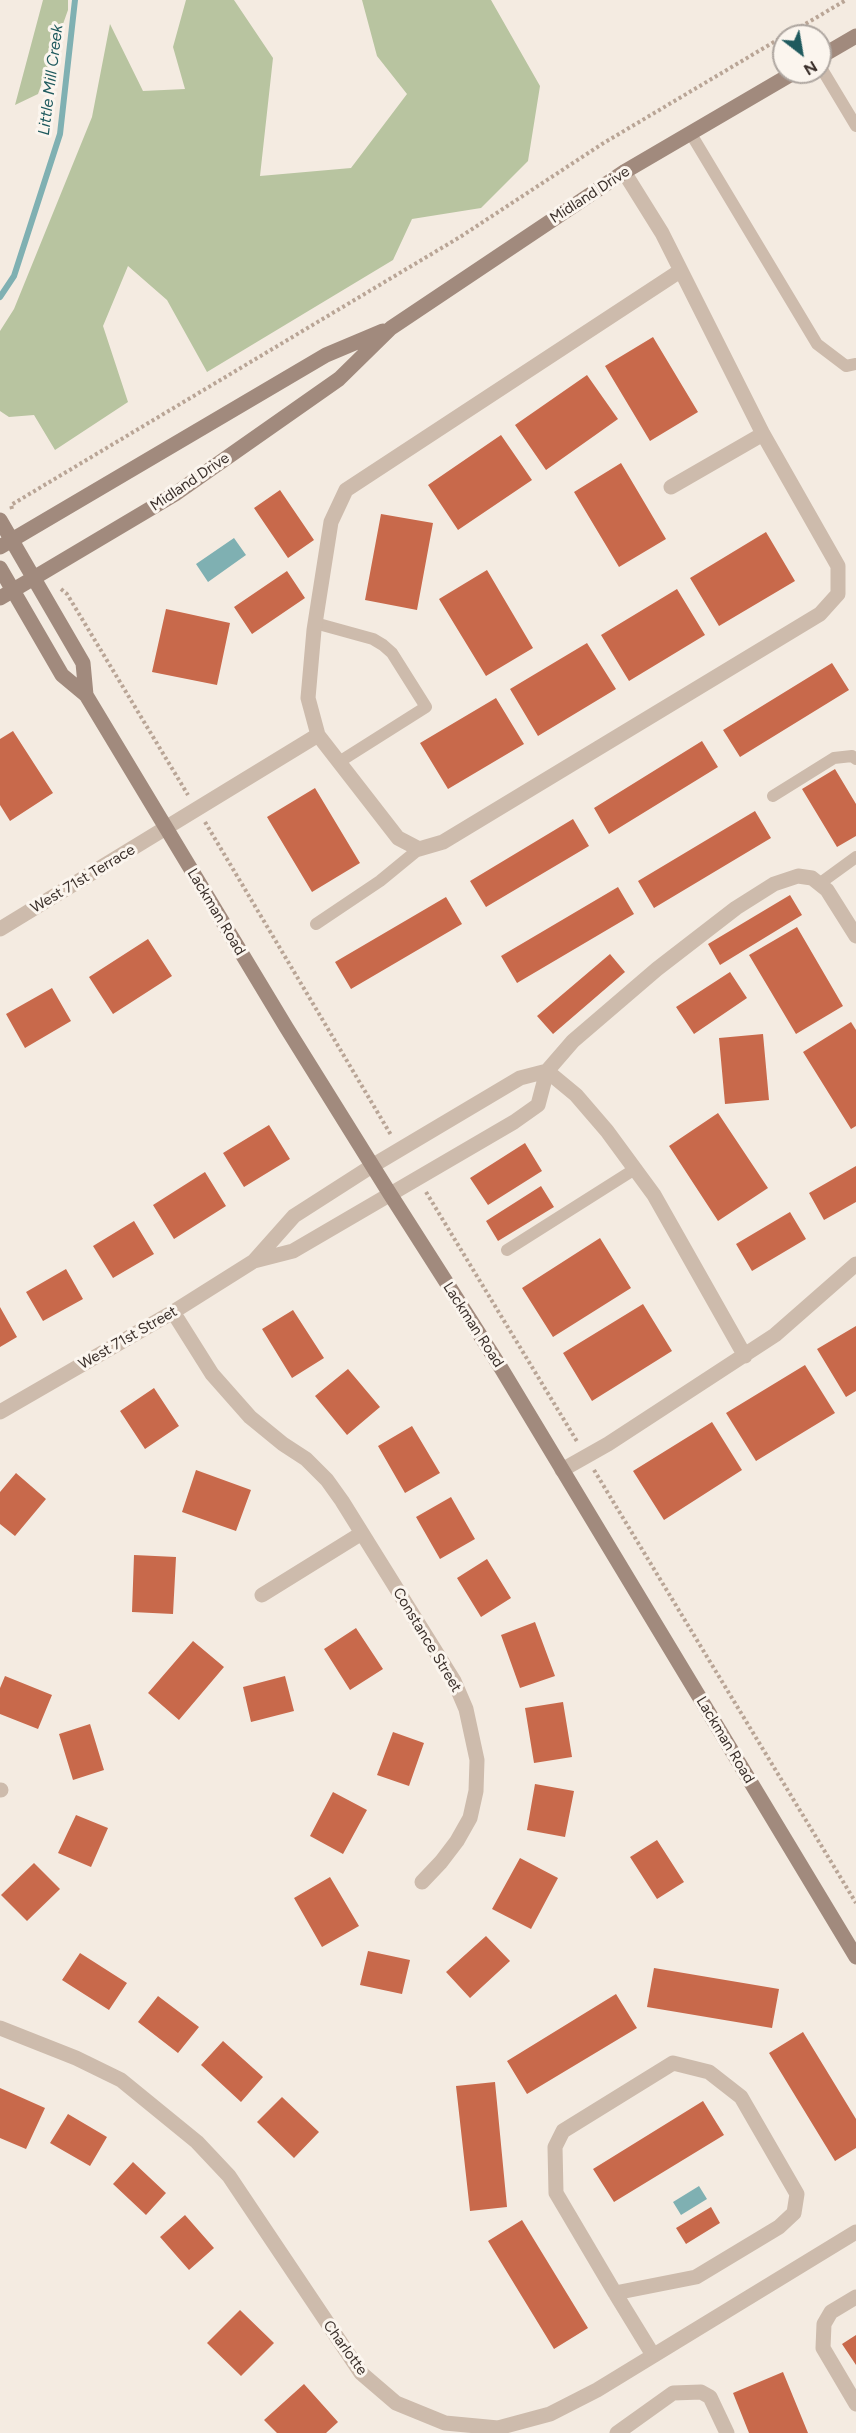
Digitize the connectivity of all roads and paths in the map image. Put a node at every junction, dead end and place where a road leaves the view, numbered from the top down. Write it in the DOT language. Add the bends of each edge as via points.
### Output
graph roads {
  1 [pos="846,0"];
  2 [pos="805,24"];
  3 [pos="856,36"];
  4 [pos="772,43"];
  5 [pos="832,50"];
  6 [pos="775,84"];
  7 [pos="831,84"];
  8 [pos="856,126"];
  9 [pos="691,134"];
  10 [pos="624,172"];
  11 [pos="680,272"];
  12 [pos="391,328"];
  13 [pos="856,364"];
  14 [pos="763,434"];
  15 [pos="671,487"];
  16 [pos="0,520"];
  17 [pos="6,544"];
  18 [pos="0,568"];
  19 [pos="34,578"];
  20 [pos="7,594"];
  21 [pos="315,624"];
  22 [pos="86,695"];
  23 [pos="318,735"];
  24 [pos="856,759"];
  25 [pos="339,762"];
  26 [pos="182,786"];
  27 [pos="773,796"];
  28 [pos="166,829"];
  29 [pos="212,834"];
  30 [pos="419,849"];
  31 [pos="856,856"];
  32 [pos="819,884"];
  33 [pos="316,924"];
  34 [pos="0,929"];
  35 [pos="856,936"];
  36 [pos="547,1071"];
  37 [pos="400,1149"];
  38 [pos="372,1166"];
  39 [pos="635,1169"];
  40 [pos="418,1178"];
  41 [pos="390,1194"];
  42 [pos="507,1250"];
  43 [pos="254,1261"];
  44 [pos="856,1263"];
  45 [pos="173,1312"];
  46 [pos="745,1356"];
  47 [pos="0,1412"];
  48 [pos="586,1457"];
  49 [pos="562,1470"];
  50 [pos="362,1533"];
  51 [pos="262,1595"];
  52 [pos="422,1882"];
  53 [pos="856,1903"];
  54 [pos="856,1957"];
  55 [pos="0,2028"];
  56 [pos="856,2232"];
  57 [pos="615,2293"];
  58 [pos="856,2297"];
  59 [pos="653,2355"];
  60 [pos="856,2404"];
  61 [pos="617,2433"];
  62 [pos="727,2433"];
  1 -- 2 [label="path"];
  3 -- 5 [label="main road"];
  4 -- 17 [label="path" via="602,144 460,237 11,505"];
  6 -- 9 [label="main road, Midland Drive"];
  7 -- 8 [label="lane"];
  9 -- 10 [label="main road, Midland Drive"];
  9 -- 13 [label="lane" via="817,344 846,366"];
  10 -- 11 [label="street" via="662,233"];
  10 -- 12 [label="main road, Midland Drive"];
  11 -- 14 [label="street"];
  11 -- 21 [label="street" via="346,490 331,522"];
  12 -- 17 [label="main road, Midland Drive" via="326,355"];
  12 -- 19 [label="main road, Midland Drive" via="339,379 201,476"];
  14 -- 15 [label="street"];
  14 -- 30 [label="street" via="838,566 838,594 820,614 443,842"];
  16 -- 17 [label="main road, Lackman Road"];
  17 -- 19 [label="main road, Lackman Road"];
  18 -- 20 [label="main road, Lackman Road"];
  19 -- 20 [label="main road, Midland Drive"];
  19 -- 22 [label="main road, Lackman Road" via="83,663"];
  19 -- 26 [label="path" via="67,594"];
  20 -- 22 [label="main road, Lackman Road" via="62,675"];
  21 -- 23 [label="street" via="308,698"];
  21 -- 25 [label="lane" via="383,645 426,707"];
  22 -- 28 [label="main road, Lackman Road"];
  23 -- 25 [label="street"];
  23 -- 28 [label="street, West 71st Terrace"];
  24 -- 27 [label="lane" via="834,758"];
  25 -- 30 [label="street" via="398,838"];
  28 -- 34 [label="street, West 71st Terrace"];
  28 -- 38 [label="main road, Lackman Road"];
  29 -- 37 [label="path"];
  30 -- 33 [label="lane"];
  31 -- 32 [label="lane"];
  32 -- 35 [label="street" via="827,890"];
  32 -- 36 [label="street" via="812,878 798,876 774,885 736,908 573,1041"];
  36 -- 37 [label="street, West 71st Street" via="520,1078"];
  36 -- 39 [label="street" via="576,1095"];
  36 -- 40 [label="street, West 71st Street" via="538,1105"];
  37 -- 38 [label="street, West 71st Street"];
  38 -- 41 [label="main road, Lackman Road"];
  38 -- 43 [label="street, West 71st Street" via="294,1216"];
  39 -- 42 [label="lane"];
  39 -- 46 [label="street" via="654,1195"];
  40 -- 41 [label="street, West 71st Street"];
  40 -- 48 [label="path"];
  41 -- 43 [label="street, West 71st Street" via="292,1251"];
  41 -- 49 [label="main road, Lackman Road"];
  43 -- 45 [label="street, West 71st Street"];
  44 -- 46 [label="street" via="775,1335"];
  45 -- 47 [label="street, West 71st Street"];
  45 -- 50 [label="street, Constance Street" via="212,1374 250,1417 327,1480"];
  46 -- 48 [label="street"];
  48 -- 49 [label="street"];
  48 -- 53 [label="path"];
  49 -- 54 [label="main road, Lackman Road"];
  50 -- 51 [label="street"];
  50 -- 52 [label="street, Constance Street" via="454,1681 466,1709 477,1760 470,1818 457,1841"];
  55 -- 59 [label="street, Charlotte" via="121,2080 197,2142 229,2176 361,2373 396,2403 445,2423 498,2428 550,2414"];
  56 -- 59 [label="street, Charlotte"];
  57 -- 57 [label="street" via="556,2193 555,2147 563,2131 673,2063 709,2072 741,2097 796,2194 794,2213 779,2227 696,2277"];
  57 -- 59 [label="street"];
  58 -- 60 [label="street" via="831,2312 824,2324 823,2348"];
  61 -- 62 [label="street" via="673,2393 701,2392 710,2397"];
}
